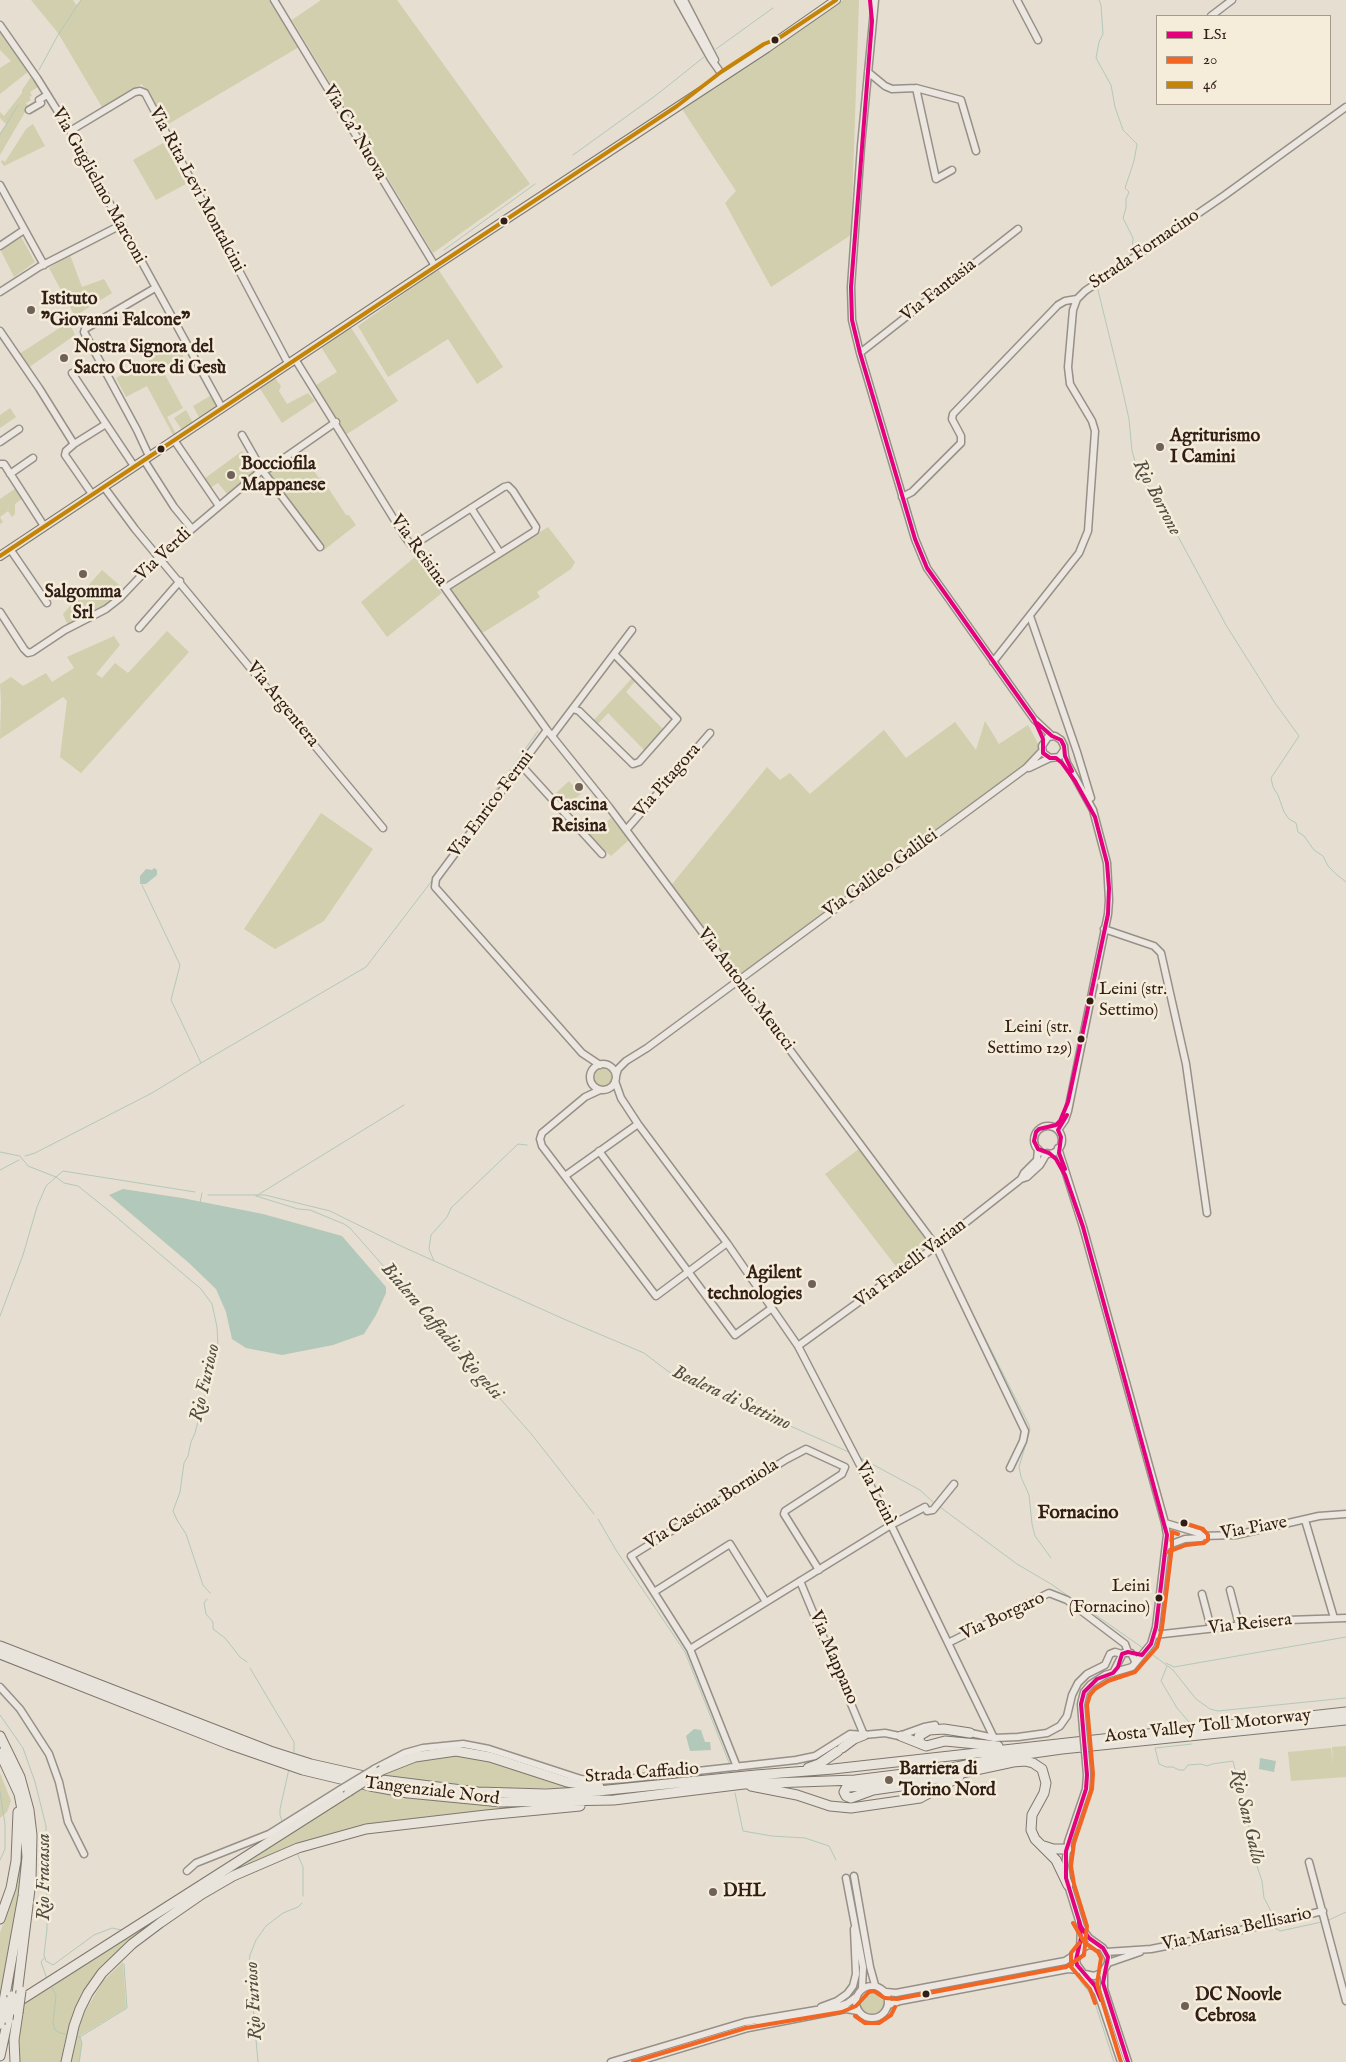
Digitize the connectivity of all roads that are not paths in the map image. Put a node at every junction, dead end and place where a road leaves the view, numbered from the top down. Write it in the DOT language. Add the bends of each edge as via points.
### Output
graph roads {
  1 [pos="274,0"];
  2 [pos="678,0"];
  3 [pos="684,0"];
  4 [pos="836,0"];
  5 [pos="870,0"];
  6 [pos="876,0"];
  7 [pos="1017,0"];
  8 [pos="1232,0"];
  9 [pos="1212,15"];
  10 [pos="872,21"];
  11 [pos="0,25"];
  12 [pos="1038,40"];
  13 [pos="716,64"];
  14 [pos="868,72"];
  15 [pos="722,74"];
  16 [pos="916,88"];
  17 [pos="47,95"];
  18 [pos="1346,107"];
  19 [pos="29,110"];
  20 [pos="70,131"];
  21 [pos="976,151"];
  22 [pos="952,170"];
  23 [pos="0,185"];
  24 [pos="121,225"];
  25 [pos="1018,229"];
  26 [pos="24,230"];
  27 [pos="0,246"];
  28 [pos="44,266"];
  29 [pos="435,266"];
  30 [pos="155,288"];
  31 [pos="0,292"];
  32 [pos="1077,299"];
  33 [pos="0,331"];
  34 [pos="860,353"];
  35 [pos="292,361"];
  36 [pos="72,373"];
  37 [pos="222,408"];
  38 [pos="336,422"];
  39 [pos="106,424"];
  40 [pos="19,429"];
  41 [pos="242,435"];
  42 [pos="174,440"];
  43 [pos="0,442"];
  44 [pos="74,444"];
  45 [pos="0,457"];
  46 [pos="33,458"];
  47 [pos="147,458"];
  48 [pos="2,464"];
  49 [pos="134,466"];
  50 [pos="262,470"];
  51 [pos="10,474"];
  52 [pos="104,487"];
  53 [pos="92,494"];
  54 [pos="902,497"];
  55 [pos="219,506"];
  56 [pos="471,508"];
  57 [pos="44,526"];
  58 [pos="192,529"];
  59 [pos="412,546"];
  60 [pos="320,547"];
  61 [pos="10,549"];
  62 [pos="500,554"];
  63 [pos="0,556"];
  64 [pos="160,556"];
  65 [pos="180,581"];
  66 [pos="446,588"];
  67 [pos="47,603"];
  68 [pos="1030,616"];
  69 [pos="1,617"];
  70 [pos="139,628"];
  71 [pos="632,630"];
  72 [pos="614,654"];
  73 [pos="993,662"];
  74 [pos="574,709"];
  75 [pos="1034,719"];
  76 [pos="547,730"];
  77 [pos="710,733"];
  78 [pos="552,736"];
  79 [pos="1052,736"];
  80 [pos="1044,741"];
  81 [pos="1064,750"];
  82 [pos="1042,751"];
  83 [pos="1053,758"];
  84 [pos="521,765"];
  85 [pos="1026,768"];
  86 [pos="1092,807"];
  87 [pos="1095,817"];
  88 [pos="383,828"];
  89 [pos="626,830"];
  90 [pos="602,854"];
  91 [pos="1104,929"];
  92 [pos="738,980"];
  93 [pos="582,1054"];
  94 [pos="626,1061"];
  95 [pos="600,1065"];
  96 [pos="609,1066"];
  97 [pos="590,1074"];
  98 [pos="616,1079"];
  99 [pos="591,1082"];
  100 [pos="604,1090"];
  101 [pos="585,1097"];
  102 [pos="621,1098"];
  103 [pos="1068,1102"];
  104 [pos="638,1124"];
  105 [pos="1051,1126"];
  106 [pos="1058,1130"];
  107 [pos="1058,1148"];
  108 [pos="1038,1150"];
  109 [pos="599,1151"];
  110 [pos="1048,1153"];
  111 [pos="1065,1175"];
  112 [pos="565,1176"];
  113 [pos="1021,1179"];
  114 [pos="1207,1213"];
  115 [pos="727,1243"];
  116 [pos="936,1246"];
  117 [pos="688,1272"];
  118 [pos="772,1308"];
  119 [pos="798,1346"];
  120 [pos="1010,1468"];
  121 [pos="954,1484"];
  122 [pos="1346,1514"];
  123 [pos="1305,1520"];
  124 [pos="1165,1523"];
  125 [pos="890,1525"];
  126 [pos="1202,1536"];
  127 [pos="1166,1546"];
  128 [pos="819,1570"];
  129 [pos="800,1581"];
  130 [pos="1230,1590"];
  131 [pos="654,1592"];
  132 [pos="1202,1594"];
  133 [pos="766,1602"];
  134 [pos="1334,1618"];
  135 [pos="1346,1618"];
  136 [pos="1239,1625"];
  137 [pos="1211,1628"];
  138 [pos="1154,1634"];
  139 [pos="948,1643"];
  140 [pos="0,1646"];
  141 [pos="690,1649"];
  142 [pos="0,1654"];
  143 [pos="1130,1655"];
  144 [pos="1108,1661"];
  145 [pos="1119,1661"];
  146 [pos="1127,1668"];
  147 [pos="1113,1672"];
  148 [pos="0,1687"];
  149 [pos="1346,1712"];
  150 [pos="1346,1720"];
  151 [pos="970,1733"];
  152 [pos="864,1735"];
  153 [pos="0,1736"];
  154 [pos="901,1736"];
  155 [pos="994,1738"];
  156 [pos="921,1744"];
  157 [pos="1019,1747"];
  158 [pos="0,1753"];
  159 [pos="888,1762"];
  160 [pos="737,1767"];
  161 [pos="8,1768"];
  162 [pos="952,1768"];
  163 [pos="378,1769"];
  164 [pos="970,1773"];
  165 [pos="756,1775"];
  166 [pos="889,1776"];
  167 [pos="812,1781"];
  168 [pos="744,1784"];
  169 [pos="639,1787"];
  170 [pos="847,1787"];
  171 [pos="345,1790"];
  172 [pos="614,1800"];
  173 [pos="1068,1845"];
  174 [pos="1047,1847"];
  175 [pos="84,1854"];
  176 [pos="1309,1862"];
  177 [pos="187,1870"];
  178 [pos="854,1876"];
  179 [pos="846,1878"];
  180 [pos="1068,1885"];
  181 [pos="1323,1911"];
  182 [pos="1,1918"];
  183 [pos="854,1926"];
  184 [pos="1080,1927"];
  185 [pos="1098,1946"];
  186 [pos="1151,1949"];
  187 [pos="1079,1951"];
  188 [pos="1106,1952"];
  189 [pos="1108,1962"];
  190 [pos="1104,1970"];
  191 [pos="1082,1972"];
  192 [pos="875,1985"];
  193 [pos="862,1988"];
  194 [pos="886,1992"];
  195 [pos="13,1996"];
  196 [pos="856,1997"];
  197 [pos="1346,2001"];
  198 [pos="888,2005"];
  199 [pos="818,2009"];
  200 [pos="858,2011"];
  201 [pos="6,2018"];
  202 [pos="0,2056"];
  203 [pos="8,2062"];
  204 [pos="15,2062"];
  205 [pos="66,2062"];
  206 [pos="611,2062"];
  207 [pos="636,2062"];
  208 [pos="1121,2062"];
  209 [pos="1128,2062"];
  1 -- 29 [label="street, Via Ca' Nuova"];
  2 -- 13 [label="street"];
  3 -- 13 [label="street"];
  4 -- 15 [label="main road"];
  5 -- 10 [label="street"];
  6 -- 10 [label="street"];
  7 -- 12 [label="street"];
  8 -- 9 [label="street"];
  10 -- 14 [label="street"];
  11 -- 17 [label="street, Via Guglielmo Marconi"];
  13 -- 15 [label="street"];
  14 -- 16 [label="street" via="892,89"];
  14 -- 34 [label="street" via="851,287 852,320"];
  15 -- 29 [label="main road"];
  16 -- 21 [label="street" via="961,100"];
  16 -- 22 [label="street" via="936,179"];
  17 -- 19 [label="street, Via Guglielmo Marconi" via="39,100 41,104"];
  17 -- 20 [label="street, Via Guglielmo Marconi"];
  18 -- 32 [label="street, Strada Fornacino"];
  20 -- 24 [label="street, Via Guglielmo Marconi"];
  20 -- 35 [label="street, Via Rita Levi Montalcini" via="135,92 145,93"];
  23 -- 26 [label="street"];
  24 -- 28 [label="street"];
  24 -- 30 [label="street, Via Guglielmo Marconi"];
  25 -- 34 [label="street, Via Fantasia"];
  26 -- 27 [label="street"];
  26 -- 28 [label="street"];
  28 -- 31 [label="street"];
  29 -- 35 [label="main road"];
  30 -- 37 [label="street, Via Guglielmo Marconi"];
  30 -- 47 [label="street" via="84,329 137,430"];
  32 -- 54 [label="street" via="1065,300 1058,305 953,414 961,443 912,492"];
  32 -- 68 [label="street, Strada Fornacino" via="1073,310 1068,367 1070,384 1095,431 1088,531 1079,553"];
  33 -- 44 [label="street"];
  34 -- 54 [label="street"];
  35 -- 37 [label="main road"];
  35 -- 38 [label="street, Via Reisina"];
  36 -- 39 [label="street"];
  37 -- 42 [label="main road"];
  38 -- 50 [label="street, Via Verdi" via="270,468"];
  38 -- 59 [label="street, Via Reisina"];
  39 -- 44 [label="street"];
  39 -- 49 [label="street"];
  40 -- 43 [label="street"];
  41 -- 50 [label="street"];
  42 -- 47 [label="main road"];
  42 -- 55 [label="street"];
  44 -- 53 [label="street" via="65,455"];
  45 -- 48 [label="street"];
  46 -- 51 [label="street"];
  47 -- 49 [label="main road"];
  47 -- 58 [label="street" via="174,507"];
  48 -- 51 [label="street"];
  49 -- 52 [label="main road"];
  50 -- 55 [label="street, Via Verdi"];
  50 -- 60 [label="street"];
  51 -- 57 [label="street"];
  52 -- 53 [label="main road"];
  52 -- 64 [label="street, Via Argentera"];
  53 -- 57 [label="main road"];
  54 -- 73 [label="street" via="927,568"];
  55 -- 58 [label="street, Via Verdi"];
  56 -- 59 [label="street"];
  56 -- 62 [label="street"];
  56 -- 62 [label="street" via="508,486 536,527 534,532"];
  57 -- 61 [label="main road"];
  58 -- 64 [label="street, Via Verdi"];
  59 -- 66 [label="street, Via Reisina"];
  61 -- 63 [label="main road"];
  61 -- 67 [label="street"];
  62 -- 66 [label="street"];
  64 -- 65 [label="street, Via Argentera"];
  64 -- 69 [label="street, Via Verdi" via="106,609 30,653 24,650"];
  65 -- 70 [label="street"];
  65 -- 88 [label="street, Via Argentera"];
  66 -- 76 [label="street, Via Reisina"];
  68 -- 73 [label="street, Strada Fornacino"];
  68 -- 86 [label="street" via="1077,752"];
  71 -- 72 [label="street"];
  72 -- 74 [label="street"];
  72 -- 74 [label="street" via="677,719 639,762 633,764"];
  73 -- 75 [label="street"];
  74 -- 78 [label="street"];
  75 -- 79 [label="street"];
  75 -- 80 [label="street"];
  76 -- 78 [label="street, Via Reisina"];
  76 -- 84 [label="street, Via Enrico Fermi"];
  77 -- 89 [label="street, Via Pitagora"];
  78 -- 89 [label="street, Via Antonio Meucci"];
  79 -- 80 [label="street"];
  79 -- 81 [label="street" via="1061,740"];
  80 -- 82 [label="street"];
  81 -- 83 [label="street"];
  81 -- 86 [label="street"];
  82 -- 83 [label="street"];
  82 -- 85 [label="street, Via Galileo Galilei"];
  83 -- 85 [label="street, Via Galileo Galilei"];
  83 -- 87 [label="street" via="1066,767"];
  84 -- 90 [label="street"];
  84 -- 93 [label="street, Via Enrico Fermi" via="436,879 435,887"];
  85 -- 92 [label="street, Via Galileo Galilei"];
  86 -- 87 [label="street"];
  87 -- 91 [label="street" via="1107,863 1109,900"];
  89 -- 92 [label="street, Via Antonio Meucci"];
  91 -- 103 [label="street"];
  91 -- 114 [label="street" via="1154,946 1161,953 1186,1064"];
  92 -- 94 [label="street, Via Galileo Galilei"];
  92 -- 116 [label="street, Via Antonio Meucci"];
  93 -- 95 [label="street"];
  93 -- 97 [label="street"];
  94 -- 96 [label="street"];
  94 -- 98 [label="street" via="618,1069"];
  95 -- 96 [label="street"];
  95 -- 97 [label="street"];
  96 -- 98 [label="street"];
  97 -- 99 [label="street"];
  98 -- 100 [label="street"];
  98 -- 102 [label="street"];
  99 -- 100 [label="street"];
  99 -- 101 [label="street"];
  100 -- 101 [label="street"];
  100 -- 102 [label="street"];
  101 -- 112 [label="street" via="542,1133 540,1139"];
  102 -- 104 [label="street, Via Leinì"];
  103 -- 105 [label="street" via="1060,1121"];
  103 -- 106 [label="street" via="1066,1116"];
  104 -- 109 [label="street"];
  104 -- 115 [label="street, Via Leinì"];
  105 -- 106 [label="street"];
  105 -- 108 [label="street" via="1036,1132 1034,1141"];
  106 -- 107 [label="street" via="1061,1137"];
  107 -- 110 [label="street"];
  107 -- 111 [label="street"];
  108 -- 110 [label="street"];
  108 -- 113 [label="street, Via Fratelli Varian" via="1037,1160"];
  109 -- 112 [label="street"];
  109 -- 117 [label="street"];
  110 -- 111 [label="street" via="1056,1158"];
  110 -- 113 [label="street, Via Fratelli Varian" via="1036,1170"];
  111 -- 124 [label="street" via="1083,1228"];
  112 -- 117 [label="street" via="656,1296"];
  113 -- 116 [label="street, Via Fratelli Varian"];
  115 -- 117 [label="street"];
  115 -- 118 [label="street, Via Leinì"];
  116 -- 119 [label="street, Via Fratelli Varian"];
  116 -- 120 [label="street, Via Antonio Meucci" via="1025,1431"];
  117 -- 118 [label="street" via="735,1335"];
  118 -- 119 [label="street, Via Leinì"];
  119 -- 125 [label="street, Via Leinì"];
  121 -- 125 [label="street" via="938,1505"];
  122 -- 123 [label="street, Via Piave"];
  123 -- 126 [label="street, Via Piave" via="1236,1535"];
  123 -- 134 [label="street"];
  124 -- 126 [label="street, Via Piave"];
  124 -- 127 [label="street"];
  125 -- 128 [label="street"];
  125 -- 139 [label="street, Via Leinì"];
  126 -- 127 [label="street, Via Piave"];
  127 -- 138 [label="street"];
  128 -- 129 [label="street"];
  128 -- 131 [label="street, Via Cascina Borniola" via="784,1514 842,1474 845,1467 806,1449 631,1556"];
  129 -- 133 [label="street"];
  129 -- 152 [label="street, Via Mappano"];
  130 -- 136 [label="street"];
  131 -- 133 [label="street" via="730,1544"];
  131 -- 141 [label="street, Via Cascina Borniola"];
  132 -- 137 [label="street"];
  133 -- 141 [label="street"];
  134 -- 135 [label="street, Via Reisera"];
  134 -- 136 [label="street, Via Reisera"];
  136 -- 137 [label="street, Via Reisera"];
  137 -- 138 [label="street, Via Reisera"];
  138 -- 143 [label="street" via="1145,1652"];
  139 -- 143 [label="street, Via Borgaro" via="1049,1593 1067,1600 1125,1644"];
  139 -- 155 [label="street, Via Leinì"];
  140 -- 169 [label="highway, Tangenziale Nord" via="245,1742 349,1774 486,1793 546,1794"];
  141 -- 160 [label="street, Via Cascina Borniola"];
  142 -- 172 [label="highway, Tangenziale Nord" via="258,1755 339,1779 408,1793 469,1800"];
  143 -- 144 [label="street" via="1113,1653"];
  143 -- 145 [label="street"];
  143 -- 146 [label="street" via="1132,1667"];
  144 -- 145 [label="street"];
  144 -- 155 [label="street, Strada Caffadio" via="1078,1683 1067,1716 1060,1726 1047,1733"];
  145 -- 146 [label="street"];
  145 -- 147 [label="street"];
  146 -- 147 [label="street"];
  147 -- 173 [label="street, bridge" via="1097,1679 1084,1692 1081,1704 1086,1789"];
  148 -- 175 [label="street" via="26,1716 50,1754 68,1822"];
  149 -- 157 [label="highway, Aosta Valley Toll Motorway"];
  150 -- 162 [label="highway, Aosta Valley Toll Motorway" via="1062,1749"];
  151 -- 154 [label="street, Strada Caffadio" via="933,1725"];
  151 -- 155 [label="street, Strada Caffadio"];
  151 -- 156 [label="highway" via="929,1730 919,1736"];
  152 -- 154 [label="street, Strada Caffadio"];
  152 -- 160 [label="street, Strada Caffadio" via="847,1734 809,1757"];
  152 -- 165 [label="highway" via="815,1766"];
  153 -- 195 [label="highway" via="20,1777 32,1835 31,1881"];
  154 -- 156 [label="highway"];
  156 -- 157 [label="highway" via="927,1746 945,1741"];
  157 -- 159 [label="highway, Aosta Valley Toll Motorway"];
  158 -- 161 [label="highway"];
  159 -- 165 [label="highway, Tangenziale Nord"];
  160 -- 163 [label="street, Strada Caffadio" via="591,1780 462,1744 405,1753"];
  161 -- 182 [label="highway" via="18,1809 18,1834 14,1873"];
  161 -- 195 [label="highway" via="22,1806 27,1857"];
  162 -- 166 [label="highway, Aosta Valley Toll Motorway"];
  162 -- 170 [label="highway" via="907,1781"];
  163 -- 169 [label="highway" via="416,1757 456,1751 490,1757 580,1785"];
  163 -- 171 [label="highway, bridge"];
  164 -- 168 [label="highway" via="920,1798 852,1808 830,1806"];
  164 -- 170 [label="highway" via="869,1791 851,1798 845,1794"];
  164 -- 174 [label="highway" via="1025,1761 1042,1769 1046,1783 1030,1824 1035,1839"];
  165 -- 169 [label="highway, Tangenziale Nord"];
  166 -- 167 [label="highway, Tangenziale Nord"];
  167 -- 168 [label="highway, Tangenziale Nord"];
  167 -- 170 [label="highway"];
  168 -- 172 [label="highway, Tangenziale Nord"];
  171 -- 177 [label="street" via="269,1834 196,1863"];
  171 -- 201 [label="highway" via="37,1990"];
  172 -- 205 [label="highway" via="366,1830 316,1842 256,1865 179,1909 132,1944 102,1973 80,2009"];
  173 -- 174 [label="highway"];
  173 -- 180 [label="street" via="1065,1866"];
  174 -- 180 [label="highway"];
  176 -- 181 [label="street"];
  178 -- 192 [label="street"];
  179 -- 183 [label="street"];
  180 -- 184 [label="street"];
  181 -- 186 [label="street, Via Marisa Bellisario"];
  181 -- 197 [label="street"];
  183 -- 193 [label="street" via="864,1967"];
  183 -- 199 [label="street" via="856,1974 853,1986 837,2001"];
  184 -- 185 [label="street"];
  184 -- 187 [label="street"];
  185 -- 187 [label="street" via="1088,1945"];
  185 -- 188 [label="street"];
  186 -- 188 [label="street, Via Marisa Bellisario"];
  186 -- 189 [label="street, Via Marisa Bellisario"];
  187 -- 191 [label="street" via="1076,1960"];
  187 -- 194 [label="street" via="1065,1962 896,1993"];
  188 -- 189 [label="street"];
  189 -- 190 [label="street"];
  190 -- 191 [label="street" via="1094,1976"];
  190 -- 209 [label="street" via="1104,1989"];
  191 -- 198 [label="street" via="1068,1969 900,2000"];
  191 -- 208 [label="street" via="1098,1992"];
  192 -- 193 [label="street"];
  192 -- 194 [label="street"];
  193 -- 196 [label="street"];
  194 -- 198 [label="street"];
  195 -- 201 [label="highway, bridge"];
  195 -- 201 [label="highway"];
  196 -- 199 [label="street" via="848,2004"];
  196 -- 200 [label="street"];
  198 -- 200 [label="street" via="883,2014 873,2018"];
  199 -- 206 [label="street" via="745,2022"];
  200 -- 207 [label="street" via="846,2010 748,2028"];
  201 -- 202 [label="highway"];
  201 -- 203 [label="highway"];
  201 -- 204 [label="highway" via="14,2040"];
}
